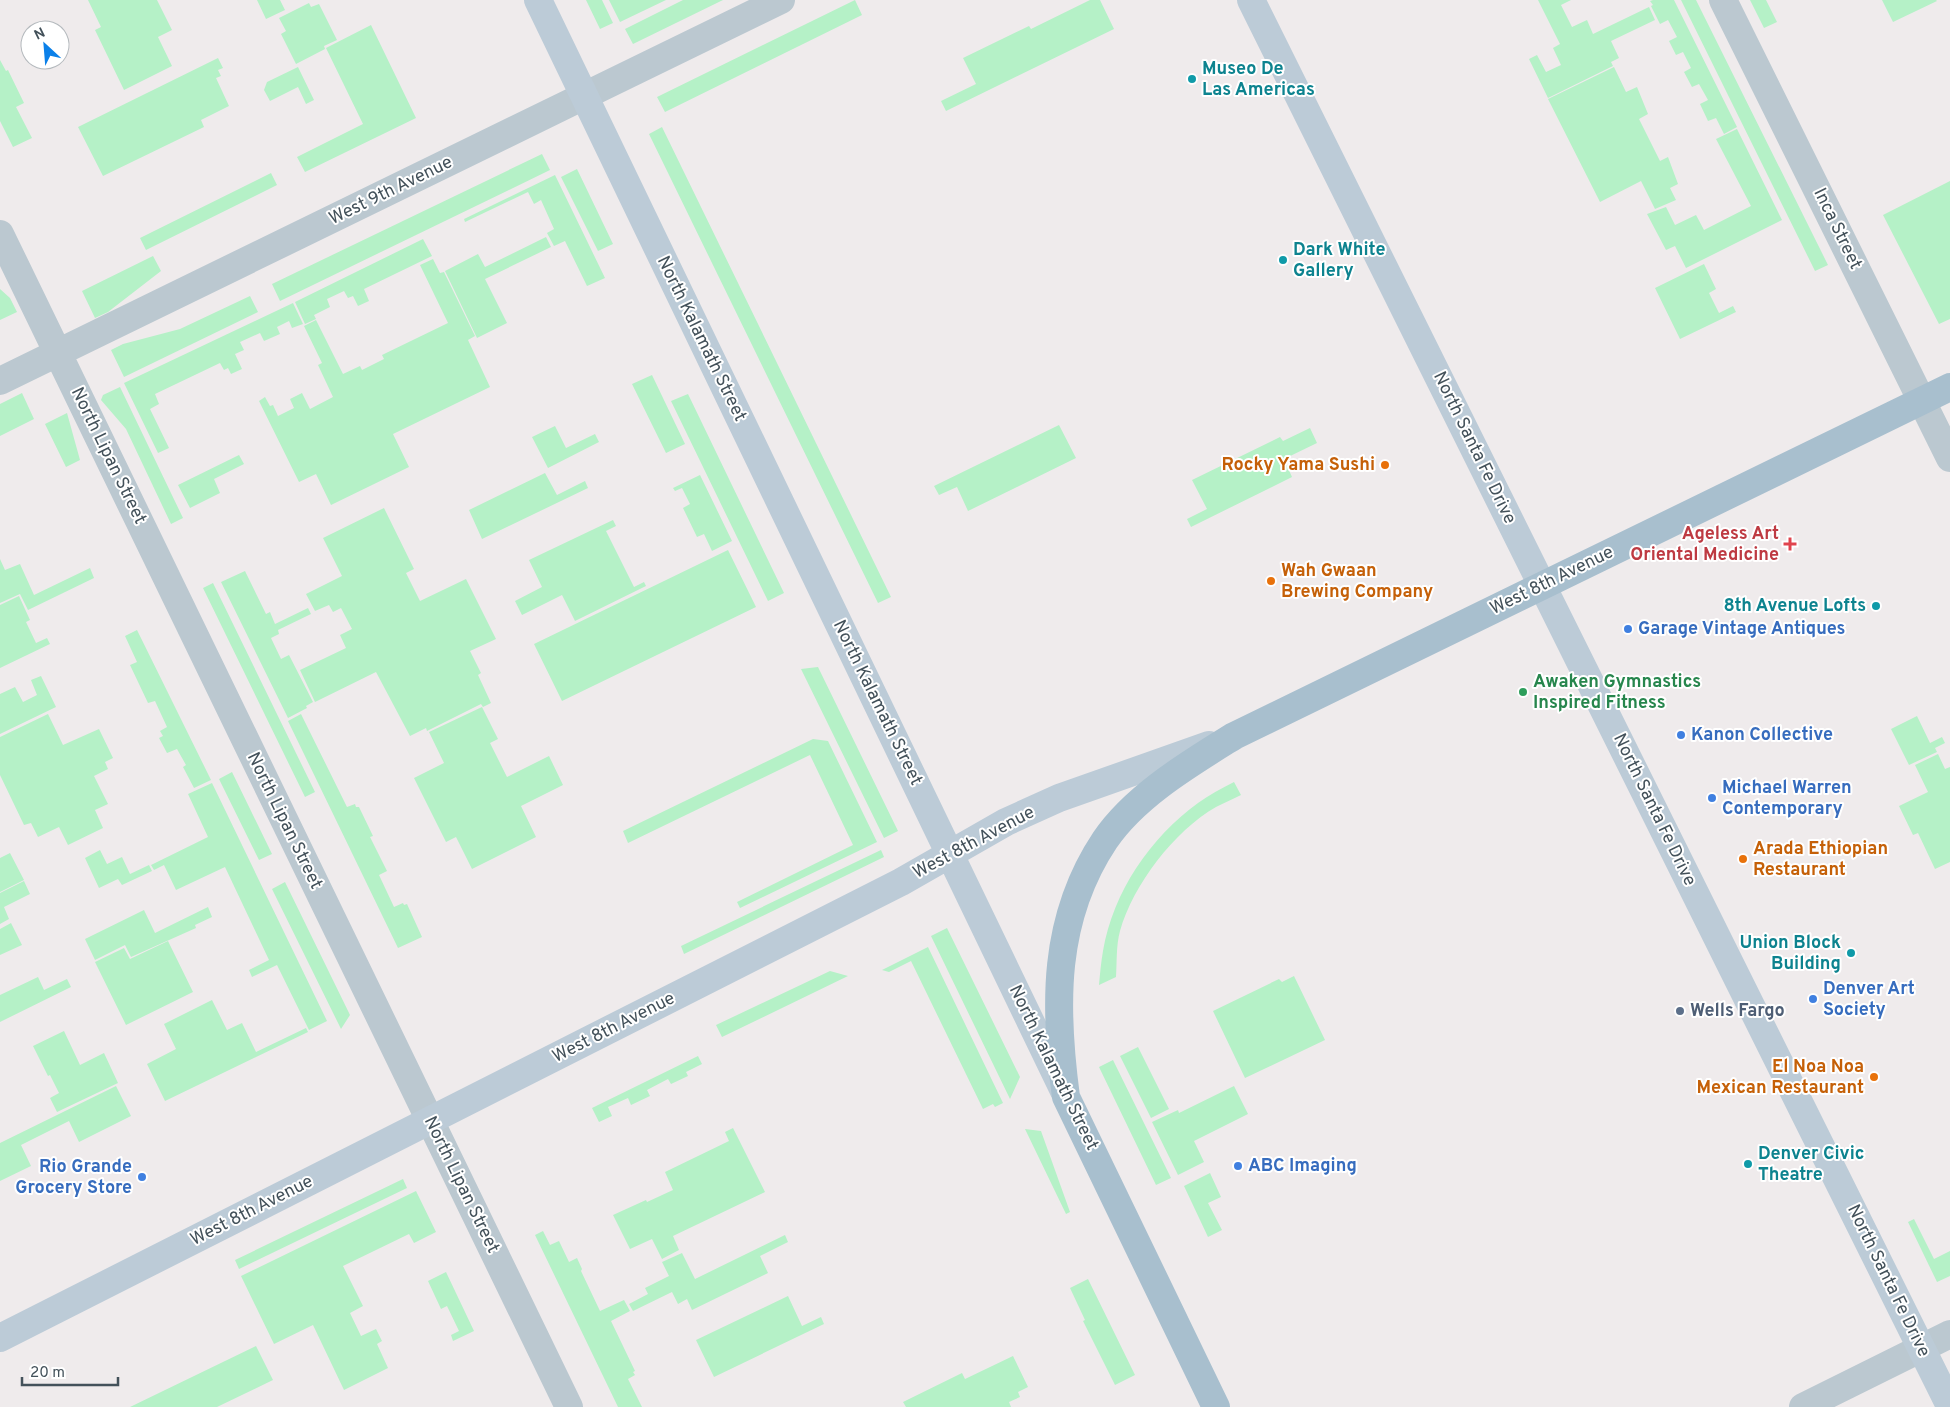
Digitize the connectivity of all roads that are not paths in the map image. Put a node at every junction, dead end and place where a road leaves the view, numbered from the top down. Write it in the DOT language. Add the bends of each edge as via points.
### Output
graph roads {
  1 [pos="538,0"];
  2 [pos="781,0"];
  3 [pos="1251,0"];
  4 [pos="1723,0"];
  5 [pos="584,96"];
  6 [pos="0,234"];
  7 [pos="58,353"];
  8 [pos="0,381"];
  9 [pos="1950,387"];
  10 [pos="1922,401"];
  11 [pos="1950,458"];
  12 [pos="1543,586"];
  13 [pos="1234,736"];
  14 [pos="949,854"];
  15 [pos="1066,1097"];
  16 [pos="430,1120"];
  17 [pos="1950,1334"];
  18 [pos="0,1338"];
  19 [pos="1922,1348"];
  20 [pos="1950,1406"];
  21 [pos="569,1407"];
  22 [pos="1216,1407"];
  23 [pos="1802,1407"];
  1 -- 5 [label="main road, North Kalamath Street"];
  2 -- 5 [label="street, West 9th Avenue"];
  3 -- 12 [label="main road, North Santa Fe Drive"];
  4 -- 10 [label="street, Inca Street"];
  5 -- 7 [label="street, West 9th Avenue"];
  5 -- 14 [label="main road, North Kalamath Street"];
  6 -- 7 [label="street, North Lipan Street"];
  7 -- 8 [label="street, West 9th Avenue"];
  7 -- 16 [label="street, North Lipan Street"];
  9 -- 10 [label="main road, West 8th Avenue"];
  10 -- 11 [label="street, Inca Street"];
  10 -- 12 [label="main road, West 8th Avenue"];
  12 -- 13 [label="main road, West 8th Avenue"];
  12 -- 19 [label="main road, North Santa Fe Drive"];
  13 -- 14 [label="main road, West 8th Avenue" via="1059,798 1006,822"];
  13 -- 15 [label="main road, West 8th Avenue" via="1174,775 1130,811 1105,839 1083,878 1069,918 1060,966 1058,1012"];
  14 -- 15 [label="main road, North Kalamath Street"];
  14 -- 16 [label="main road, West 8th Avenue" via="901,882"];
  15 -- 22 [label="main road, North Kalamath Street"];
  16 -- 18 [label="main road, West 8th Avenue"];
  16 -- 21 [label="street, North Lipan Street"];
  17 -- 19 [label="street"];
  19 -- 20 [label="main road, North Santa Fe Drive"];
  19 -- 23 [label="street"];
}
